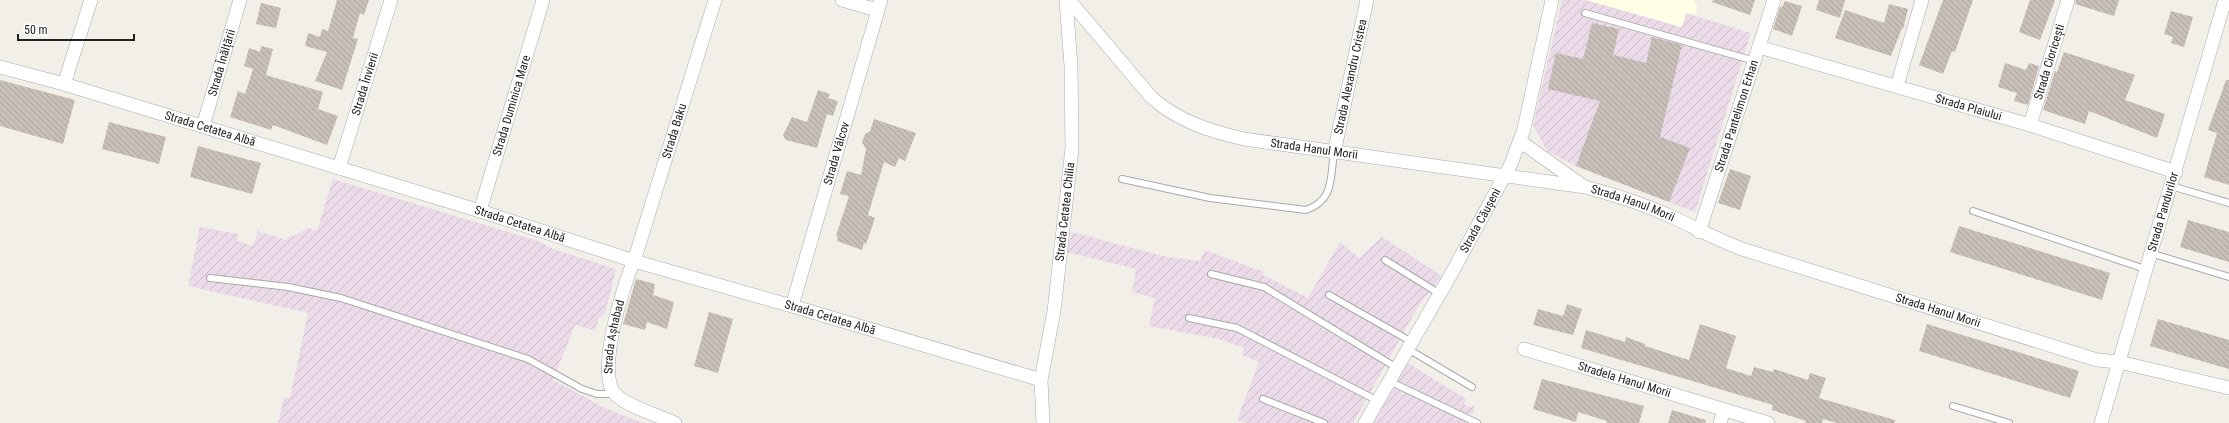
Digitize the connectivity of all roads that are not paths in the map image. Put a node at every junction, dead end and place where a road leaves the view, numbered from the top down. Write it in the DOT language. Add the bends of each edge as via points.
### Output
graph roads {
  1 [pos="91,0"];
  2 [pos="240,0"];
  3 [pos="391,0"];
  4 [pos="543,0"];
  5 [pos="714,0"];
  6 [pos="842,0"];
  7 [pos="1068,0"];
  8 [pos="1367,0"];
  9 [pos="1552,0"];
  10 [pos="1774,0"];
  11 [pos="1922,0"];
  12 [pos="2068,0"];
  13 [pos="2225,0"];
  14 [pos="879,5"];
  15 [pos="1586,13"];
  16 [pos="1759,47"];
  17 [pos="1755,61"];
  18 [pos="0,67"];
  19 [pos="64,84"];
  20 [pos="1897,86"];
  21 [pos="2030,125"];
  22 [pos="203,126"];
  23 [pos="1521,142"];
  24 [pos="1334,153"];
  25 [pos="339,168"];
  26 [pos="2176,172"];
  27 [pos="1505,176"];
  28 [pos="1122,179"];
  29 [pos="2171,186"];
  30 [pos="1585,188"];
  31 [pos="2229,203"];
  32 [pos="480,211"];
  33 [pos="1973,211"];
  34 [pos="1699,232"];
  35 [pos="2150,253"];
  36 [pos="1385,260"];
  37 [pos="634,261"];
  38 [pos="2145,269"];
  39 [pos="1211,274"];
  40 [pos="2229,277"];
  41 [pos="210,278"];
  42 [pos="1440,294"];
  43 [pos="1329,295"];
  44 [pos="792,306"];
  45 [pos="1189,318"];
  46 [pos="1410,346"];
  47 [pos="1524,349"];
  48 [pos="2119,362"];
  49 [pos="1397,368"];
  50 [pos="1041,380"];
  51 [pos="1389,381"];
  52 [pos="1472,387"];
  53 [pos="2229,388"];
  54 [pos="615,394"];
  55 [pos="1263,399"];
  56 [pos="1378,401"];
  57 [pos="1953,406"];
  58 [pos="1724,410"];
  59 [pos="675,423"];
  60 [pos="1043,423"];
  61 [pos="1324,423"];
  62 [pos="1365,423"];
  63 [pos="1477,423"];
  64 [pos="1720,423"];
  65 [pos="1768,423"];
  66 [pos="2009,423"];
  67 [pos="2101,423"];
  1 -- 19 [label="street"];
  2 -- 22 [label="street, Strada Înălțării"];
  3 -- 25 [label="street, Strada Învierii"];
  4 -- 32 [label="street, Strada Duminica Mare"];
  5 -- 37 [label="street, Strada Baku"];
  6 -- 14 [label="street"];
  7 -- 24 [label="street, Strada Hanul Morii" via="1151,97 1164,109 1186,122 1244,139"];
  7 -- 50 [label="street, Strada Cetatea Chilia" via="1072,148 1054,311"];
  8 -- 24 [label="street, Strada Alexandru Cristea"];
  9 -- 23 [label="street, Strada Căușeni"];
  10 -- 16 [label="street, Strada Pantelimon Erhan"];
  11 -- 20 [label="street"];
  12 -- 21 [label="street, Strada Cioricești"];
  13 -- 26 [label="street, Strada Pandurilor"];
  14 -- 44 [label="street, Strada Vâlcov"];
  15 -- 17 [label="lane"];
  16 -- 17 [label="street, Strada Pantelimon Erhan"];
  16 -- 20 [label="street, Strada Plaiului"];
  17 -- 34 [label="street, Strada Pantelimon Erhan"];
  18 -- 19 [label="street, Strada Cetatea Albă"];
  19 -- 22 [label="street, Strada Cetatea Albă"];
  20 -- 21 [label="street, Strada Plaiului"];
  21 -- 26 [label="street, Strada Plaiului"];
  22 -- 25 [label="street, Strada Cetatea Albă"];
  23 -- 27 [label="street, Strada Căușeni"];
  23 -- 30 [label="street"];
  24 -- 27 [label="street, Strada Hanul Morii"];
  24 -- 28 [label="lane" via="1328,193 1318,205 1306,210 1210,198"];
  25 -- 32 [label="street, Strada Cetatea Albă"];
  26 -- 29 [label="street, Strada Pandurilor"];
  27 -- 30 [label="street, Strada Hanul Morii"];
  27 -- 42 [label="street, Strada Căușeni"];
  29 -- 31 [label="lane"];
  29 -- 35 [label="street, Strada Pandurilor"];
  30 -- 34 [label="street, Strada Hanul Morii" via="1617,195 1673,218"];
  32 -- 37 [label="street, Strada Cetatea Albă"];
  33 -- 38 [label="lane"];
  34 -- 48 [label="street, Strada Hanul Morii" via="1742,249 2097,360"];
  35 -- 38 [label="street, Strada Pandurilor"];
  35 -- 40 [label="lane"];
  36 -- 42 [label="lane"];
  37 -- 44 [label="street, Strada Cetatea Albă"];
  37 -- 54 [label="street, Strada Așhabad" via="623,289 611,340 608,369 609,382"];
  38 -- 48 [label="street, Strada Pandurilor"];
  39 -- 49 [label="lane" via="1264,287"];
  41 -- 54 [label="lane" via="288,287 341,298 528,359 582,389 597,394"];
  42 -- 46 [label="street, Strada Căușeni"];
  43 -- 46 [label="lane"];
  44 -- 50 [label="street, Strada Cetatea Albă"];
  45 -- 56 [label="lane" via="1237,328"];
  46 -- 49 [label="street, Strada Căușeni"];
  46 -- 52 [label="lane"];
  47 -- 58 [label="street, Stradela Hanul Morii"];
  48 -- 53 [label="street, Strada Hanul Morii"];
  48 -- 67 [label="street, Strada Pandurilor"];
  49 -- 51 [label="street, Strada Căușeni"];
  50 -- 60 [label="street, Strada Cetatea Chilia"];
  51 -- 56 [label="street, Strada Căușeni"];
  51 -- 63 [label="lane"];
  54 -- 59 [label="street"];
  55 -- 61 [label="lane"];
  56 -- 62 [label="street, Strada Căușeni"];
  57 -- 66 [label="lane"];
  58 -- 64 [label="street"];
  58 -- 65 [label="street, Stradela Hanul Morii"];
}
